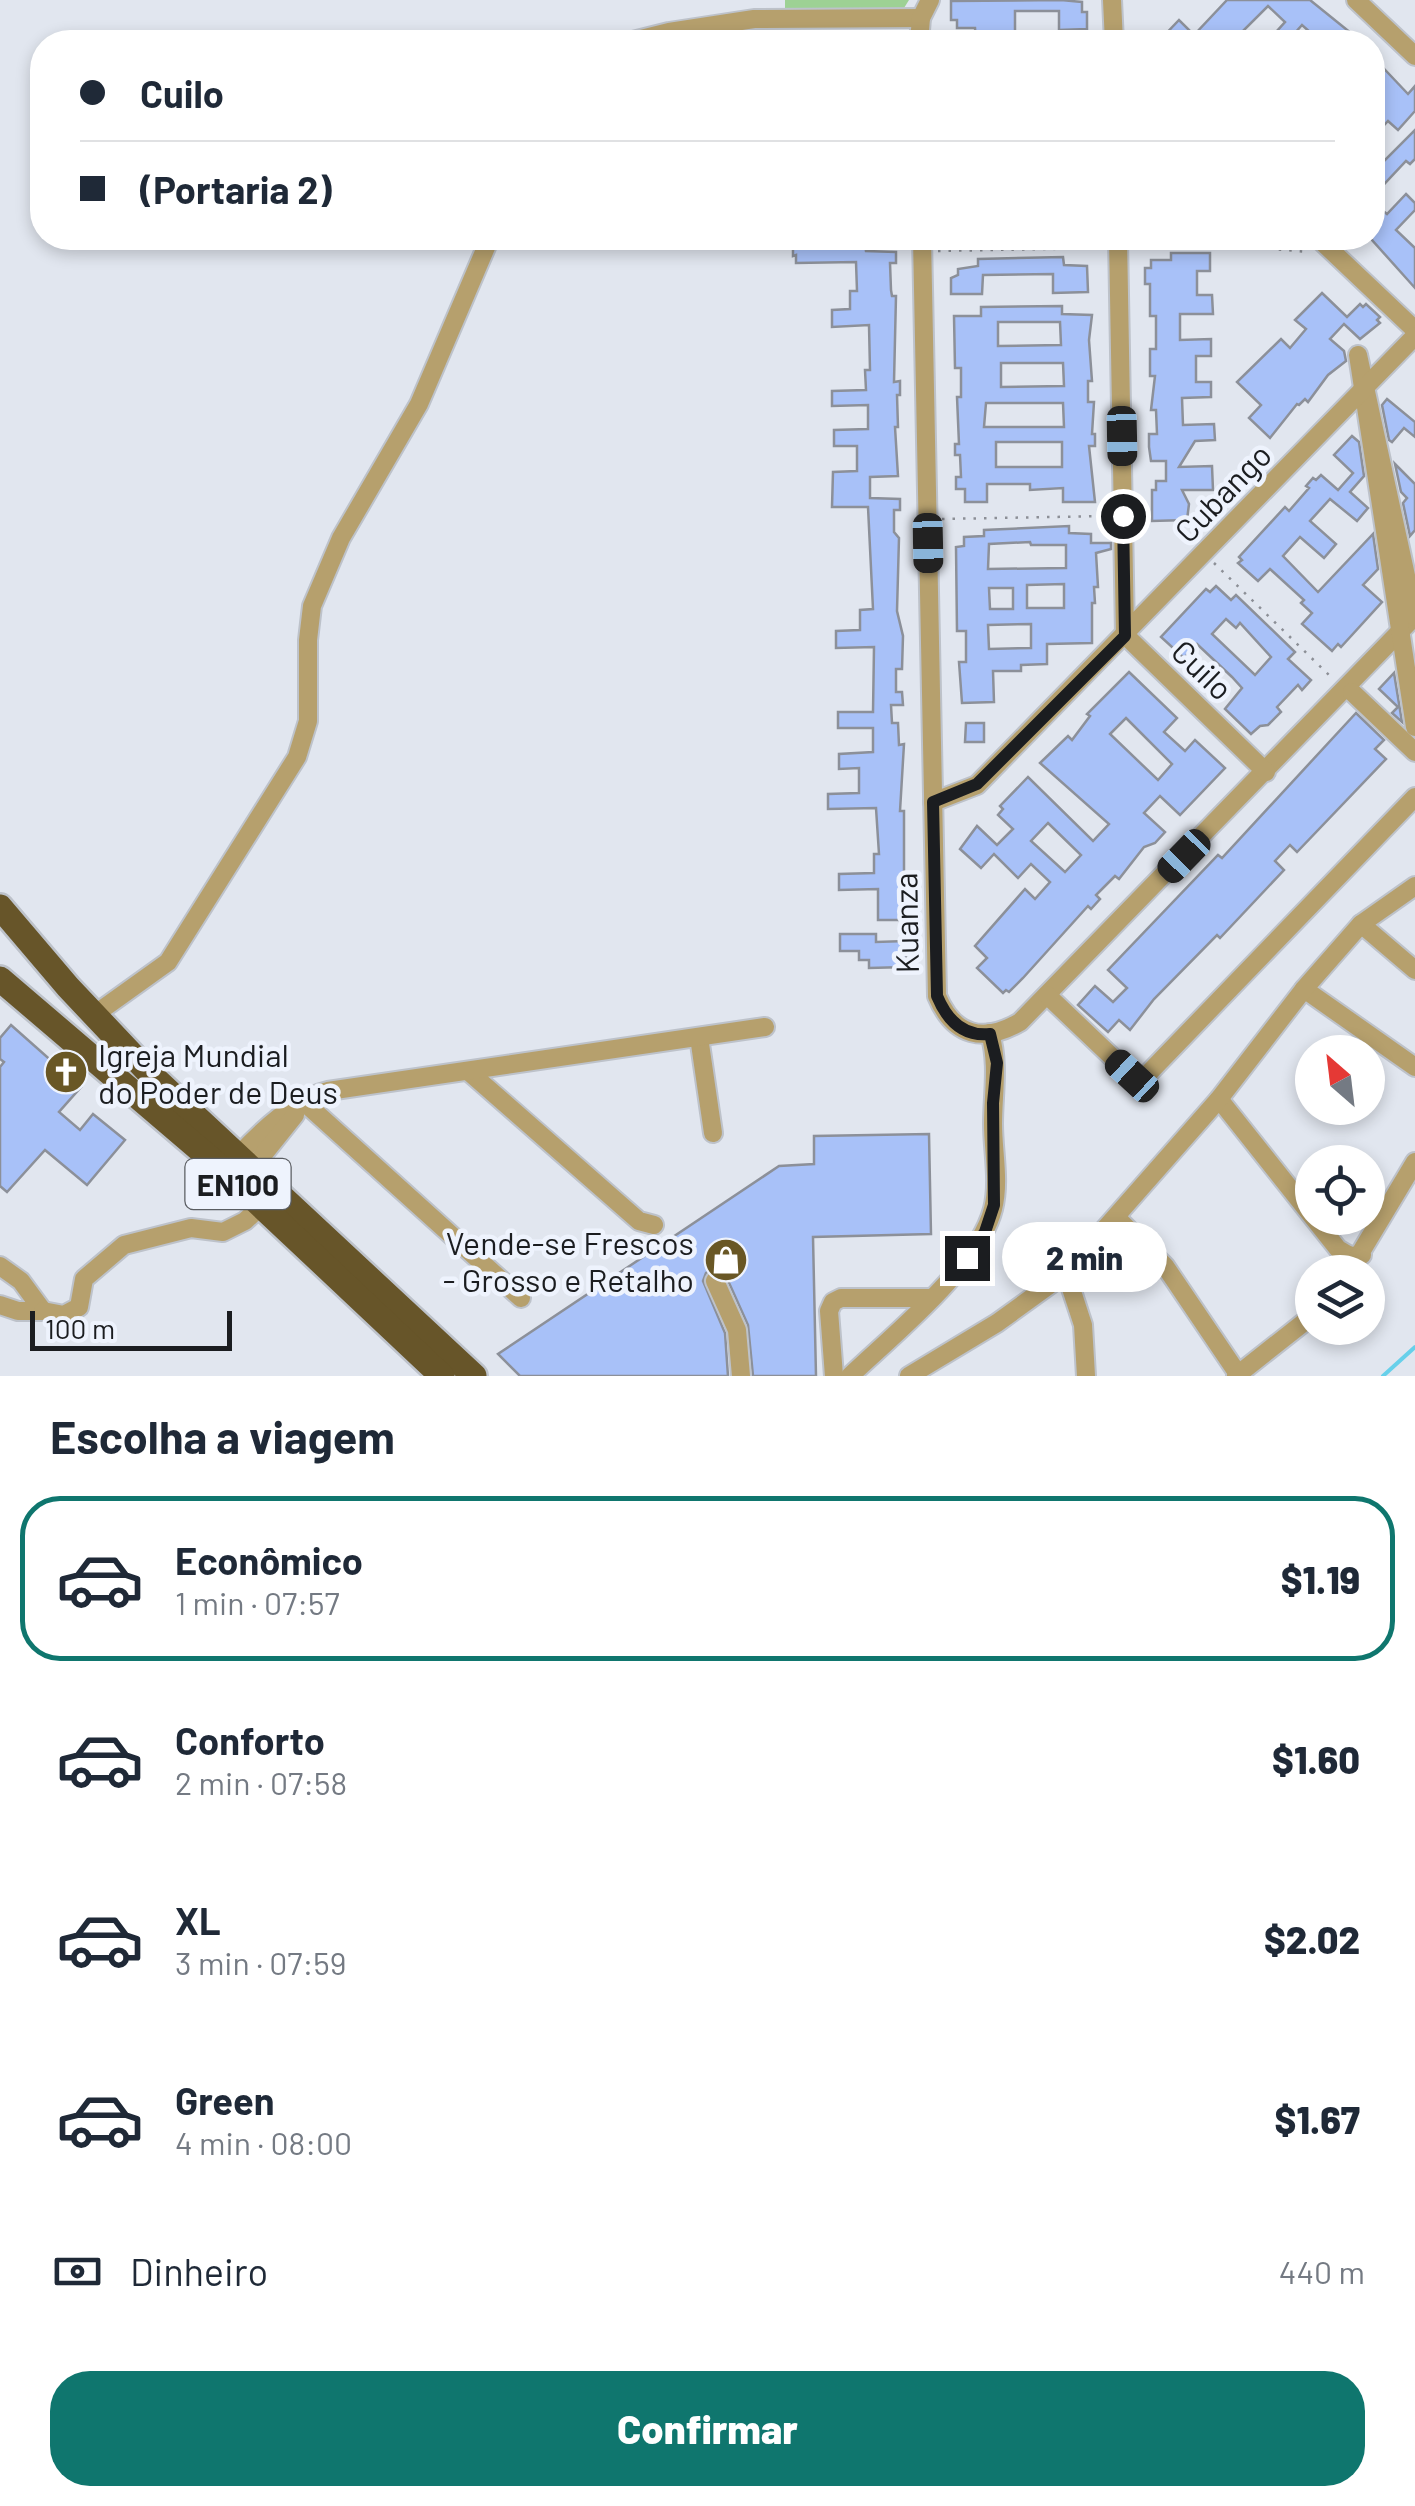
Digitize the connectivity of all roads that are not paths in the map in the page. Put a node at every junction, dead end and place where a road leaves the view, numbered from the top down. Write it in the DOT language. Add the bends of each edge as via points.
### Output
graph roads {
  1 [pos="930,0"];
  2 [pos="1112,0"];
  3 [pos="1356,0"];
  4 [pos="922,18"];
  5 [pos="681,30"];
  6 [pos="920,30"];
  7 [pos="1113,30"];
  8 [pos="1415,56"];
  9 [pos="485,250"];
  10 [pos="922,250"];
  11 [pos="1117,250"];
  12 [pos="1322,250"];
  13 [pos="1415,333"];
  14 [pos="1415,617"];
  15 [pos="1125,636"];
  16 [pos="1352,692"];
  17 [pos="1415,727"];
  18 [pos="1415,752"];
  19 [pos="1266,772"];
  20 [pos="1415,797"];
  21 [pos="933,802"];
  22 [pos="1415,886"];
  23 [pos="0,907"];
  24 [pos="1361,924"];
  25 [pos="1415,970"];
  26 [pos="0,979"];
  27 [pos="1304,989"];
  28 [pos="1047,995"];
  29 [pos="94,1015"];
  30 [pos="764,1027"];
  31 [pos="990,1034"];
  32 [pos="699,1036"];
  33 [pos="1415,1068"];
  34 [pos="468,1070"];
  35 [pos="1219,1099"];
  36 [pos="304,1102"];
  37 [pos="713,1134"];
  38 [pos="1415,1162"];
  39 [pos="244,1163"];
  40 [pos="261,1206"];
  41 [pos="1117,1218"];
  42 [pos="654,1225"];
  43 [pos="1348,1255"];
  44 [pos="1362,1255"];
  45 [pos="0,1266"];
  46 [pos="1066,1273"];
  47 [pos="715,1281"];
  48 [pos="520,1298"];
  49 [pos="931,1298"];
  50 [pos="0,1304"];
  51 [pos="43,1311"];
  52 [pos="1295,1329"];
  53 [pos="1237,1375"];
  54 [pos="442,1376"];
  55 [pos="474,1376"];
  56 [pos="741,1376"];
  57 [pos="834,1376"];
  58 [pos="850,1376"];
  59 [pos="909,1376"];
  60 [pos="1086,1376"];
  1 -- 4 [label="street"];
  2 -- 7 [label="street"];
  3 -- 8 [label="street"];
  4 -- 5 [label="street" via="754,19"];
  4 -- 6 [label="street"];
  9 -- 29 [label="street" via="419,404 341,538 312,606 308,721 297,757 168,962"];
  10 -- 21 [label="street, Kuanza"];
  11 -- 15 [label="street, Cuilo"];
  12 -- 13 [label="street"];
  13 -- 15 [label="street, Cubango"];
  14 -- 17 [label="street" via="1358,355"];
  14 -- 19 [label="street"];
  15 -- 19 [label="street, Cuilo"];
  15 -- 21 [label="street, Cubango" via="977,784"];
  16 -- 18 [label="street"];
  19 -- 28 [label="street"];
  20 -- 28 [label="street" via="1143,1079"];
  21 -- 31 [label="street, Kuanza" via="937,996 958,1027"];
  22 -- 24 [label="street"];
  23 -- 29 [label="highway, EN100"];
  24 -- 25 [label="street"];
  24 -- 27 [label="street"];
  26 -- 40 [label="highway, EN100"];
  27 -- 33 [label="street"];
  27 -- 35 [label="street"];
  28 -- 31 [label="street" via="1020,1022"];
  29 -- 39 [label="highway, EN100"];
  30 -- 32 [label="street"];
  31 -- 49 [label="street" via="997,1063 994,1205 985,1232"];
  32 -- 34 [label="street"];
  32 -- 37 [label="street"];
  34 -- 36 [label="street" via="328,1090"];
  34 -- 42 [label="street" via="639,1220"];
  35 -- 41 [label="street"];
  35 -- 43 [label="street"];
  36 -- 39 [label="street"];
  36 -- 48 [label="street"];
  38 -- 44 [label="street"];
  39 -- 55 [label="highway, EN100"];
  40 -- 51 [label="street" via="223,1232 191,1228 124,1245 84,1279 80,1307 58,1316"];
  40 -- 54 [label="highway, EN100"];
  41 -- 46 [label="street"];
  41 -- 53 [label="street" via="1165,1266"];
  45 -- 51 [label="street" via="21,1280"];
  46 -- 59 [label="street"];
  46 -- 60 [label="street" via="1083,1325"];
  47 -- 56 [label="street" via="737,1330"];
  49 -- 57 [label="street" via="833,1302 828,1311"];
  49 -- 58 [label="street"];
  50 -- 51 [label="street"];
  52 -- 53 [label="street"];
}
